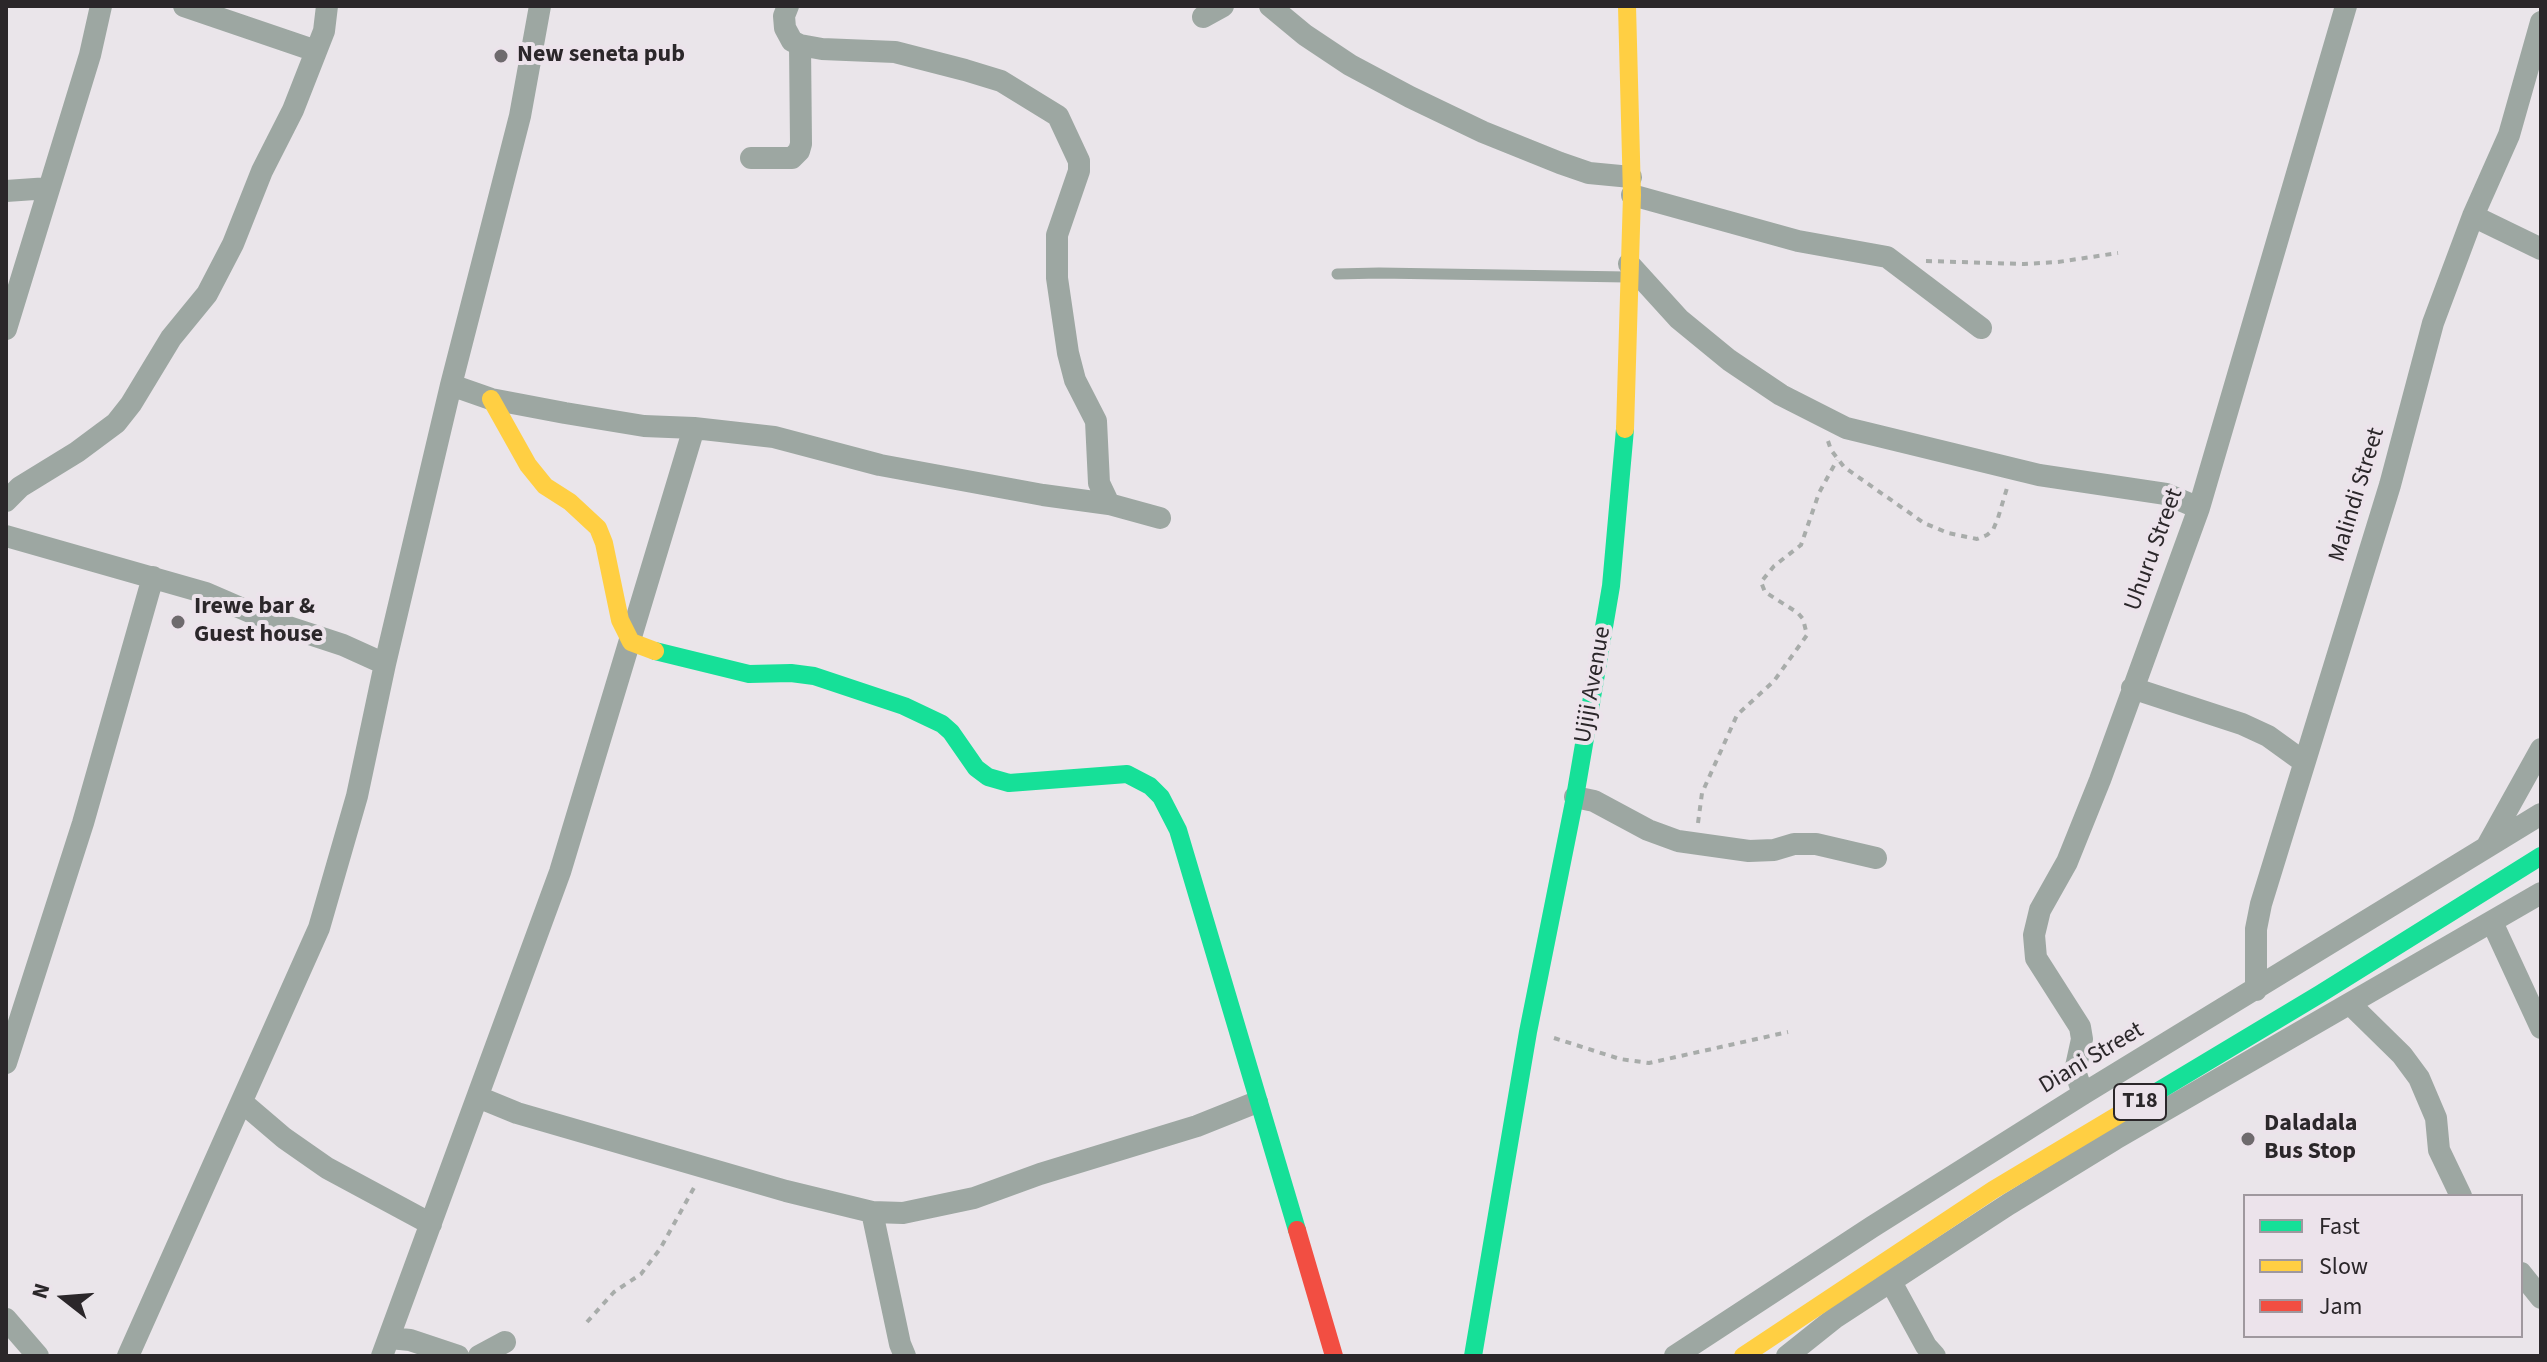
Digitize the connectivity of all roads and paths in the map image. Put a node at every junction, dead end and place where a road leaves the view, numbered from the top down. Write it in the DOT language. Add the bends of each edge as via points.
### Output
graph roads {
  1 [pos="184,6"];
  2 [pos="327,6"];
  3 [pos="540,6"];
  4 [pos="788,6"];
  5 [pos="1223,6"];
  6 [pos="1270,6"];
  7 [pos="1627,6"];
  8 [pos="2346,6"];
  9 [pos="104,7"];
  10 [pos="1203,17"];
  11 [pos="2541,22"];
  12 [pos="800,45"];
  13 [pos="316,51"];
  14 [pos="751,158"];
  15 [pos="1631,186"];
  16 [pos="49,188"];
  17 [pos="6,191"];
  18 [pos="2473,216"];
  19 [pos="2541,249"];
  20 [pos="2118,253"];
  21 [pos="1892,261"];
  22 [pos="1628,271"];
  23 [pos="1337,274"];
  24 [pos="1981,328"];
  25 [pos="6,329"];
  26 [pos="451,385"];
  27 [pos="491,399"];
  28 [pos="1811,411"];
  29 [pos="694,428"];
  30 [pos="1837,460"];
  31 [pos="2014,470"];
  32 [pos="6,501"];
  33 [pos="1109,504"];
  34 [pos="2199,508"];
  35 [pos="1160,518"];
  36 [pos="6,536"];
  37 [pos="153,577"];
  38 [pos="631,642"];
  39 [pos="385,664"];
  40 [pos="2132,688"];
  41 [pos="2541,749"];
  42 [pos="2304,762"];
  43 [pos="1575,797"];
  44 [pos="2541,814"];
  45 [pos="1694,843"];
  46 [pos="2486,847"];
  47 [pos="2541,856"];
  48 [pos="1876,858"];
  49 [pos="2541,893"];
  50 [pos="2492,922"];
  51 [pos="2256,990"];
  52 [pos="2350,1004"];
  53 [pos="2541,1028"];
  54 [pos="1528,1032"];
  55 [pos="1788,1032"];
  56 [pos="6,1063"];
  57 [pos="2083,1094"];
  58 [pos="478,1097"];
  59 [pos="1257,1102"];
  60 [pos="243,1103"];
  61 [pos="705,1168"];
  62 [pos="2460,1194"];
  63 [pos="872,1212"];
  64 [pos="431,1224"];
  65 [pos="1886,1273"];
  66 [pos="2523,1276"];
  67 [pos="2541,1298"];
  68 [pos="6,1319"];
  69 [pos="587,1322"];
  70 [pos="505,1342"];
  71 [pos="386,1347"];
  72 [pos="38,1356"];
  73 [pos="128,1356"];
  74 [pos="458,1356"];
  75 [pos="479,1356"];
  76 [pos="905,1356"];
  77 [pos="1334,1356"];
  78 [pos="1473,1356"];
  79 [pos="1675,1356"];
  80 [pos="1743,1356"];
  81 [pos="1787,1356"];
  82 [pos="1935,1356"];
  1 -- 13 [label="street"];
  2 -- 13 [label="street"];
  3 -- 26 [label="street" via="520,116"];
  4 -- 12 [label="street" via="785,28"];
  5 -- 10 [label="street"];
  6 -- 15 [label="street" via="1350,65 1422,103 1560,163"];
  7 -- 15 [label="main road, Ujiji Avenue"];
  8 -- 34 [label="street, Uhuru Street"];
  9 -- 16 [label="street"];
  11 -- 18 [label="street, Malindi Street" via="2509,135"];
  12 -- 14 [label="street" via="799,151 792,158"];
  12 -- 33 [label="street" via="895,52 965,70 1001,81 1058,116 1079,171 1057,235 1057,278 1068,353 1096,421 1099,483"];
  13 -- 32 [label="street" via="207,294 171,338 116,423"];
  15 -- 21 [label="street" via="1798,241"];
  15 -- 22 [label="main road, Ujiji Avenue"];
  16 -- 17 [label="street"];
  16 -- 25 [label="street"];
  18 -- 19 [label="street"];
  18 -- 42 [label="street, Malindi Street" via="2433,323 2390,485"];
  20 -- 21 [label="path" via="2024,264"];
  21 -- 24 [label="street"];
  22 -- 23 [label="lane"];
  22 -- 28 [label="street" via="1705,341 1755,379"];
  22 -- 43 [label="main road, Ujiji Avenue" via="1622,483 1611,586"];
  26 -- 27 [label="street"];
  26 -- 39 [label="street"];
  27 -- 29 [label="street" via="644,426"];
  27 -- 38 [label="main road" via="545,486 598,528 620,620"];
  28 -- 30 [label="path"];
  28 -- 31 [label="street" via="1846,428"];
  29 -- 33 [label="street" via="774,437 880,465"];
  29 -- 38 [label="street"];
  30 -- 31 [label="path" via="1924,523 1977,539 1993,530"];
  30 -- 45 [label="path" via="1801,545 1761,582 1765,592 1798,613 1807,635 1774,681 1737,715 1702,793"];
  31 -- 34 [label="street" via="2166,494"];
  33 -- 35 [label="street"];
  34 -- 40 [label="street, Uhuru Street"];
  36 -- 37 [label="street"];
  37 -- 39 [label="street"];
  37 -- 56 [label="street" via="83,823"];
  38 -- 58 [label="street" via="560,872"];
  38 -- 59 [label="main road" via="749,674 814,676 904,706 942,724 976,768 1009,783 1127,774 1150,786 1178,830"];
  39 -- 60 [label="street" via="357,796 319,928"];
  40 -- 42 [label="street" via="2242,724"];
  40 -- 57 [label="street, Uhuru Street" via="2100,780 2067,862 2040,910 2034,935 2036,958 2080,1027 2075,1071"];
  41 -- 46 [label="street"];
  42 -- 51 [label="street, Malindi Street" via="2261,904"];
  43 -- 45 [label="street" via="1594,801 1648,830"];
  43 -- 54 [label="main road, Ujiji Avenue"];
  44 -- 46 [label="street, Diani Street"];
  45 -- 48 [label="street" via="1749,851 1816,844"];
  46 -- 51 [label="street, Diani Street"];
  47 -- 65 [label="main road, T18" via="1993,1190"];
  49 -- 50 [label="street"];
  50 -- 52 [label="street"];
  50 -- 53 [label="street"];
  51 -- 57 [label="street, Diani Street"];
  52 -- 62 [label="street" via="2419,1078 2436,1118 2439,1150"];
  52 -- 65 [label="street"];
  54 -- 55 [label="path" via="1649,1063"];
  54 -- 78 [label="main road, Ujiji Avenue"];
  57 -- 79 [label="street, Diani Street"];
  58 -- 61 [label="street"];
  58 -- 64 [label="street"];
  59 -- 63 [label="street" via="974,1198 903,1213"];
  59 -- 77 [label="main road"];
  60 -- 64 [label="street" via="327,1168"];
  60 -- 73 [label="street"];
  61 -- 63 [label="street"];
  61 -- 69 [label="path" via="641,1274 614,1292"];
  63 -- 76 [label="street"];
  64 -- 71 [label="street"];
  65 -- 80 [label="main road, T18"];
  65 -- 81 [label="street"];
  65 -- 82 [label="street"];
  66 -- 67 [label="street"];
  68 -- 72 [label="street"];
  70 -- 75 [label="street"];
  71 -- 74 [label="street" via="410,1340"];
}
